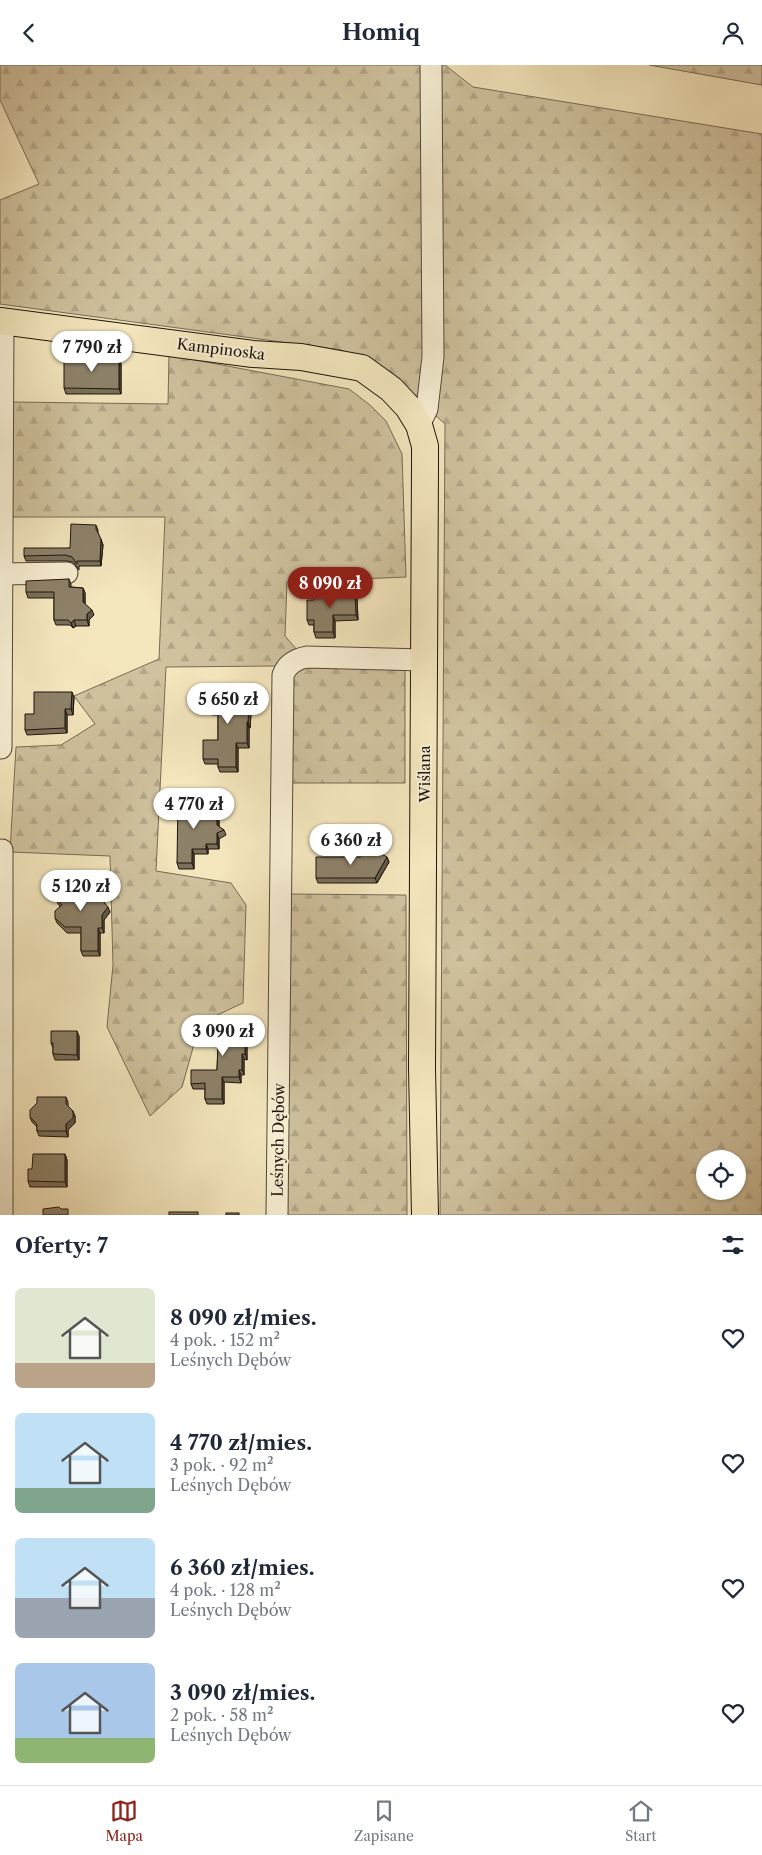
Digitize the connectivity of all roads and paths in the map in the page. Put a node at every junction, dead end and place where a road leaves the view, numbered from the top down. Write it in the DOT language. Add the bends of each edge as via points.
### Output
graph roads {
  1 [pos="431,65"];
  2 [pos="2,321"];
  3 [pos="419,425"];
  4 [pos="1,573"];
  5 [pos="68,573"];
  6 [pos="424,660"];
  7 [pos="1,748"];
  8 [pos="2,850"];
  9 [pos="2,1215"];
  10 [pos="277,1215"];
  11 [pos="424,1215"];
  1 -- 3 [label="street" via="433,357 427,409"];
  2 -- 3 [label="main road, Kampinoska" via="302,357 362,368 391,389"];
  2 -- 4 [label="street"];
  3 -- 6 [label="main road, Wiślana" via="425,446"];
  4 -- 5 [label="street"];
  4 -- 7 [label="street"];
  6 -- 10 [label="street, Leśnych Dębów" via="307,657 297,659 283,675"];
  6 -- 11 [label="main road, Wiślana"];
  8 -- 9 [label="street"];
}
